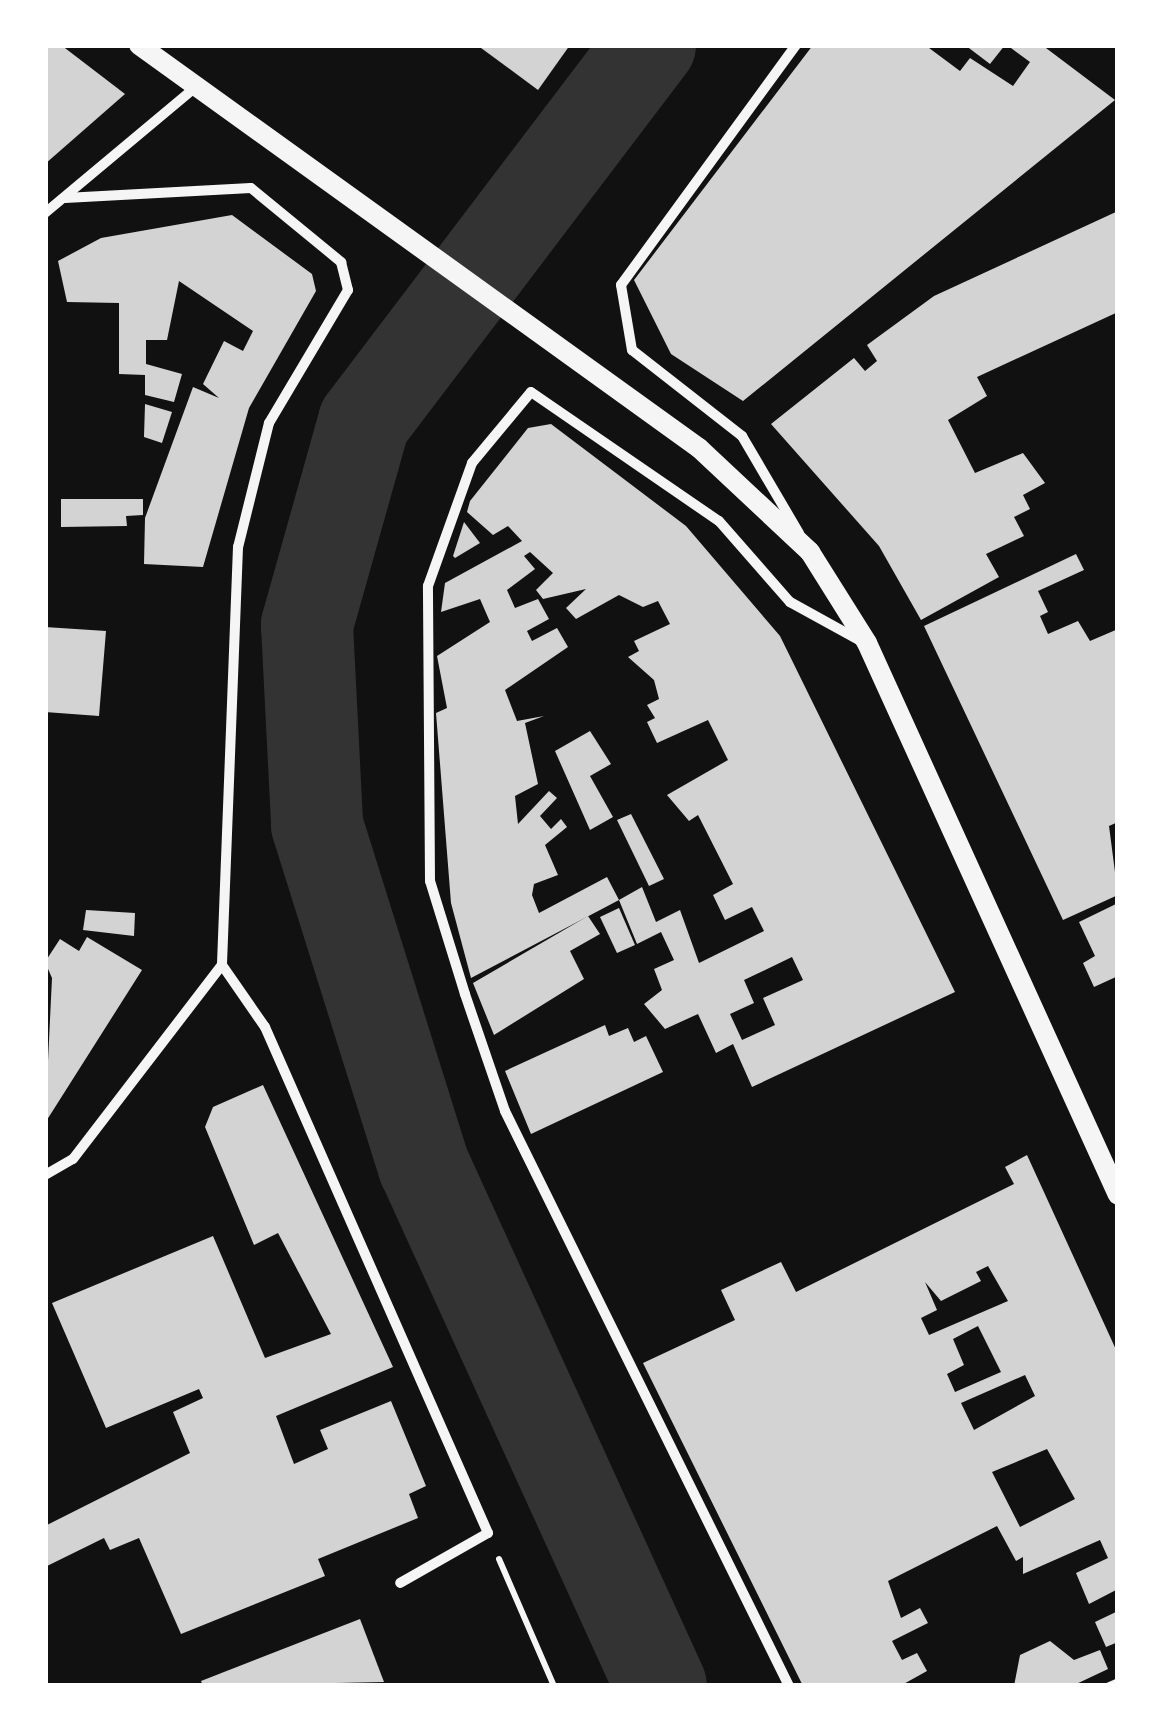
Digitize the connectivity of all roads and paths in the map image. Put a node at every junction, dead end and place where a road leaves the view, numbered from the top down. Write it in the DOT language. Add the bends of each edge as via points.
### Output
graph roads {
  1 [pos="138,45"];
  2 [pos="796,45"];
  3 [pos="197,86"];
  4 [pos="65,198"];
  5 [pos="45,214"];
  6 [pos="810,552"];
  7 [pos="866,644"];
  8 [pos="222,965"];
  9 [pos="45,1175"];
  10 [pos="1118,1195"];
  11 [pos="488,1533"];
  12 [pos="400,1583"];
  13 [pos="1118,1659"];
  14 [pos="1118,1679"];
  15 [pos="554,1686"];
  16 [pos="789,1686"];
  17 [pos="1107,1686"];
  1 -- 3 [label="main road"];
  2 -- 6 [label="street" via="621,285 632,350 742,436"];
  3 -- 4 [label="street"];
  3 -- 6 [label="main road" via="699,448"];
  4 -- 5 [label="street"];
  4 -- 8 [label="street" via="252,188 341,262 348,290 302,353 269,423 238,547"];
  6 -- 7 [label="main road"];
  7 -- 10 [label="main road"];
  7 -- 16 [label="street" via="790,602 719,521 531,392 472,462 428,586 430,881 505,1112"];
  8 -- 9 [label="street" via="72,1159"];
  8 -- 11 [label="street" via="265,1028"];
  11 -- 12 [label="street"];
  11 -- 15 [label="path"];
  13 -- 14 [label="path"];
  14 -- 17 [label="path"];
}
